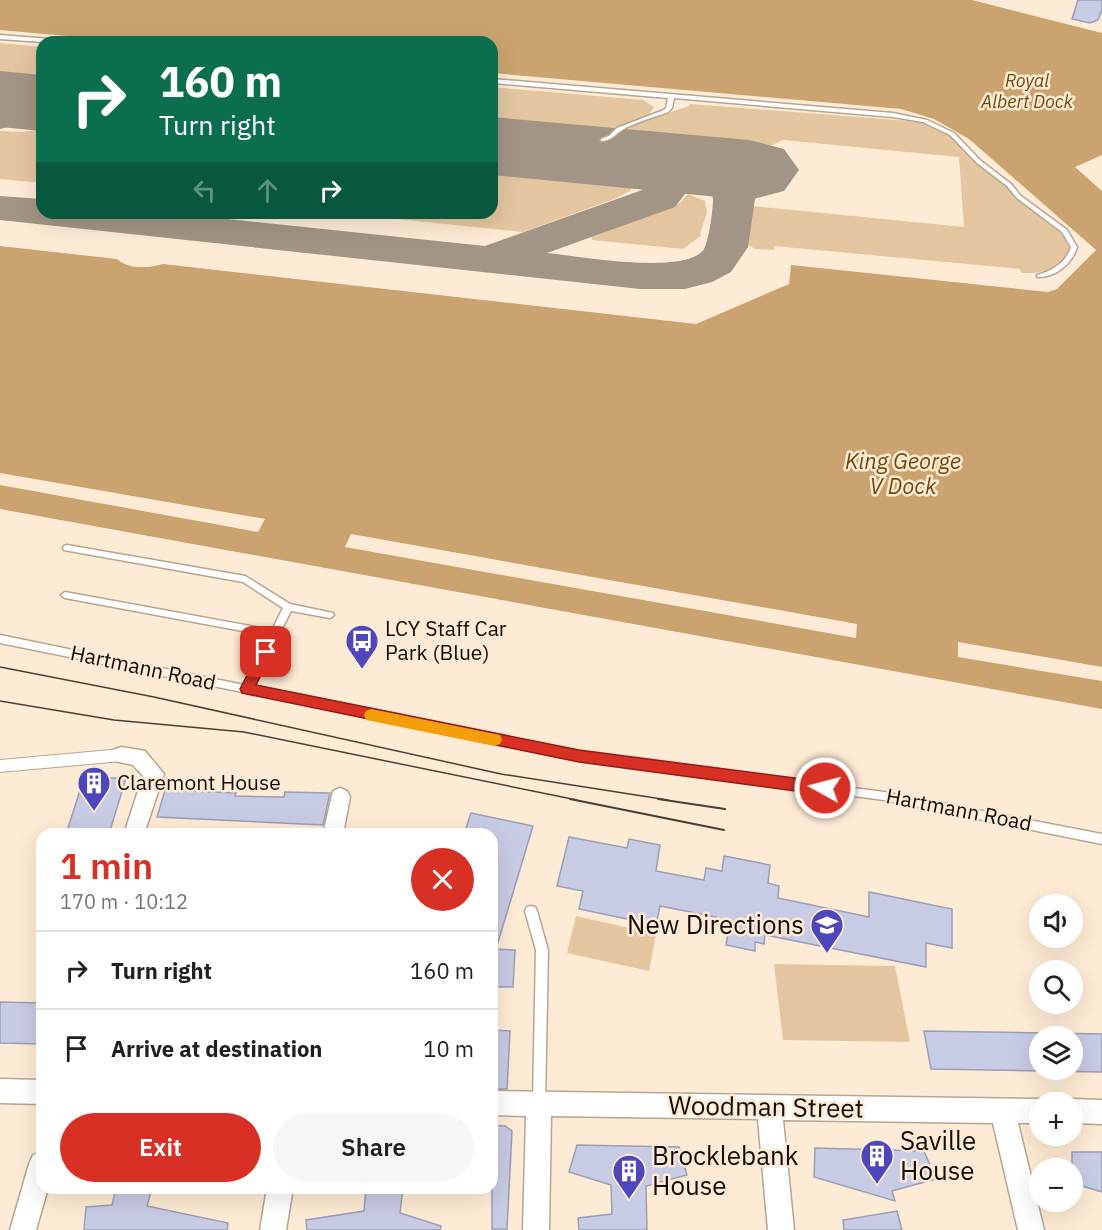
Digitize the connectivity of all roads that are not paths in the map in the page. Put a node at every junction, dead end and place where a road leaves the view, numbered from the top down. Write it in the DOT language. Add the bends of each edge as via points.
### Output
graph roads {
  1 [pos="0,37"];
  2 [pos="36,40"];
  3 [pos="498,82"];
  4 [pos="671,97"];
  5 [pos="603,140"];
  6 [pos="1039,276"];
  7 [pos="67,548"];
  8 [pos="65,595"];
  9 [pos="288,607"];
  10 [pos="330,615"];
  11 [pos="275,634"];
  12 [pos="0,639"];
  13 [pos="247,689"];
  14 [pos="122,755"];
  15 [pos="0,766"];
  16 [pos="340,797"];
  17 [pos="136,828"];
  18 [pos="334,828"];
  19 [pos="1102,839"];
  20 [pos="531,911"];
  21 [pos="0,1091"];
  22 [pos="36,1092"];
  23 [pos="498,1103"];
  24 [pos="539,1104"];
  25 [pos="769,1107"];
  26 [pos="1002,1110"];
  27 [pos="1029,1111"];
  28 [pos="1083,1111"];
  29 [pos="1102,1112"];
  30 [pos="36,1185"];
  31 [pos="279,1194"];
  32 [pos="23,1230"];
  33 [pos="273,1230"];
  34 [pos="536,1230"];
  35 [pos="781,1230"];
  36 [pos="1030,1230"];
  1 -- 2 [label="lane"];
  3 -- 4 [label="lane"];
  4 -- 5 [label="lane" via="666,111 619,129"];
  4 -- 6 [label="lane" via="903,117 943,129 1070,238 1074,247 1070,258 1051,274"];
  7 -- 9 [label="lane" via="245,579"];
  8 -- 11 [label="lane"];
  9 -- 10 [label="lane"];
  9 -- 11 [label="lane"];
  11 -- 13 [label="lane"];
  12 -- 13 [label="lane, Hartmann Road"];
  13 -- 19 [label="lane, Hartmann Road" via="579,756 884,796"];
  14 -- 15 [label="street"];
  14 -- 17 [label="street" via="138,758 154,774"];
  16 -- 18 [label="street"];
  20 -- 24 [label="lane" via="542,950"];
  21 -- 22 [label="street"];
  23 -- 24 [label="street, Woodman Street"];
  24 -- 25 [label="street, Woodman Street"];
  24 -- 34 [label="street"];
  25 -- 26 [label="street, Woodman Street"];
  25 -- 35 [label="street"];
  26 -- 27 [label="street, Woodman Street"];
  26 -- 36 [label="street"];
  28 -- 29 [label="street"];
  30 -- 32 [label="street"];
  31 -- 33 [label="street"];
}
